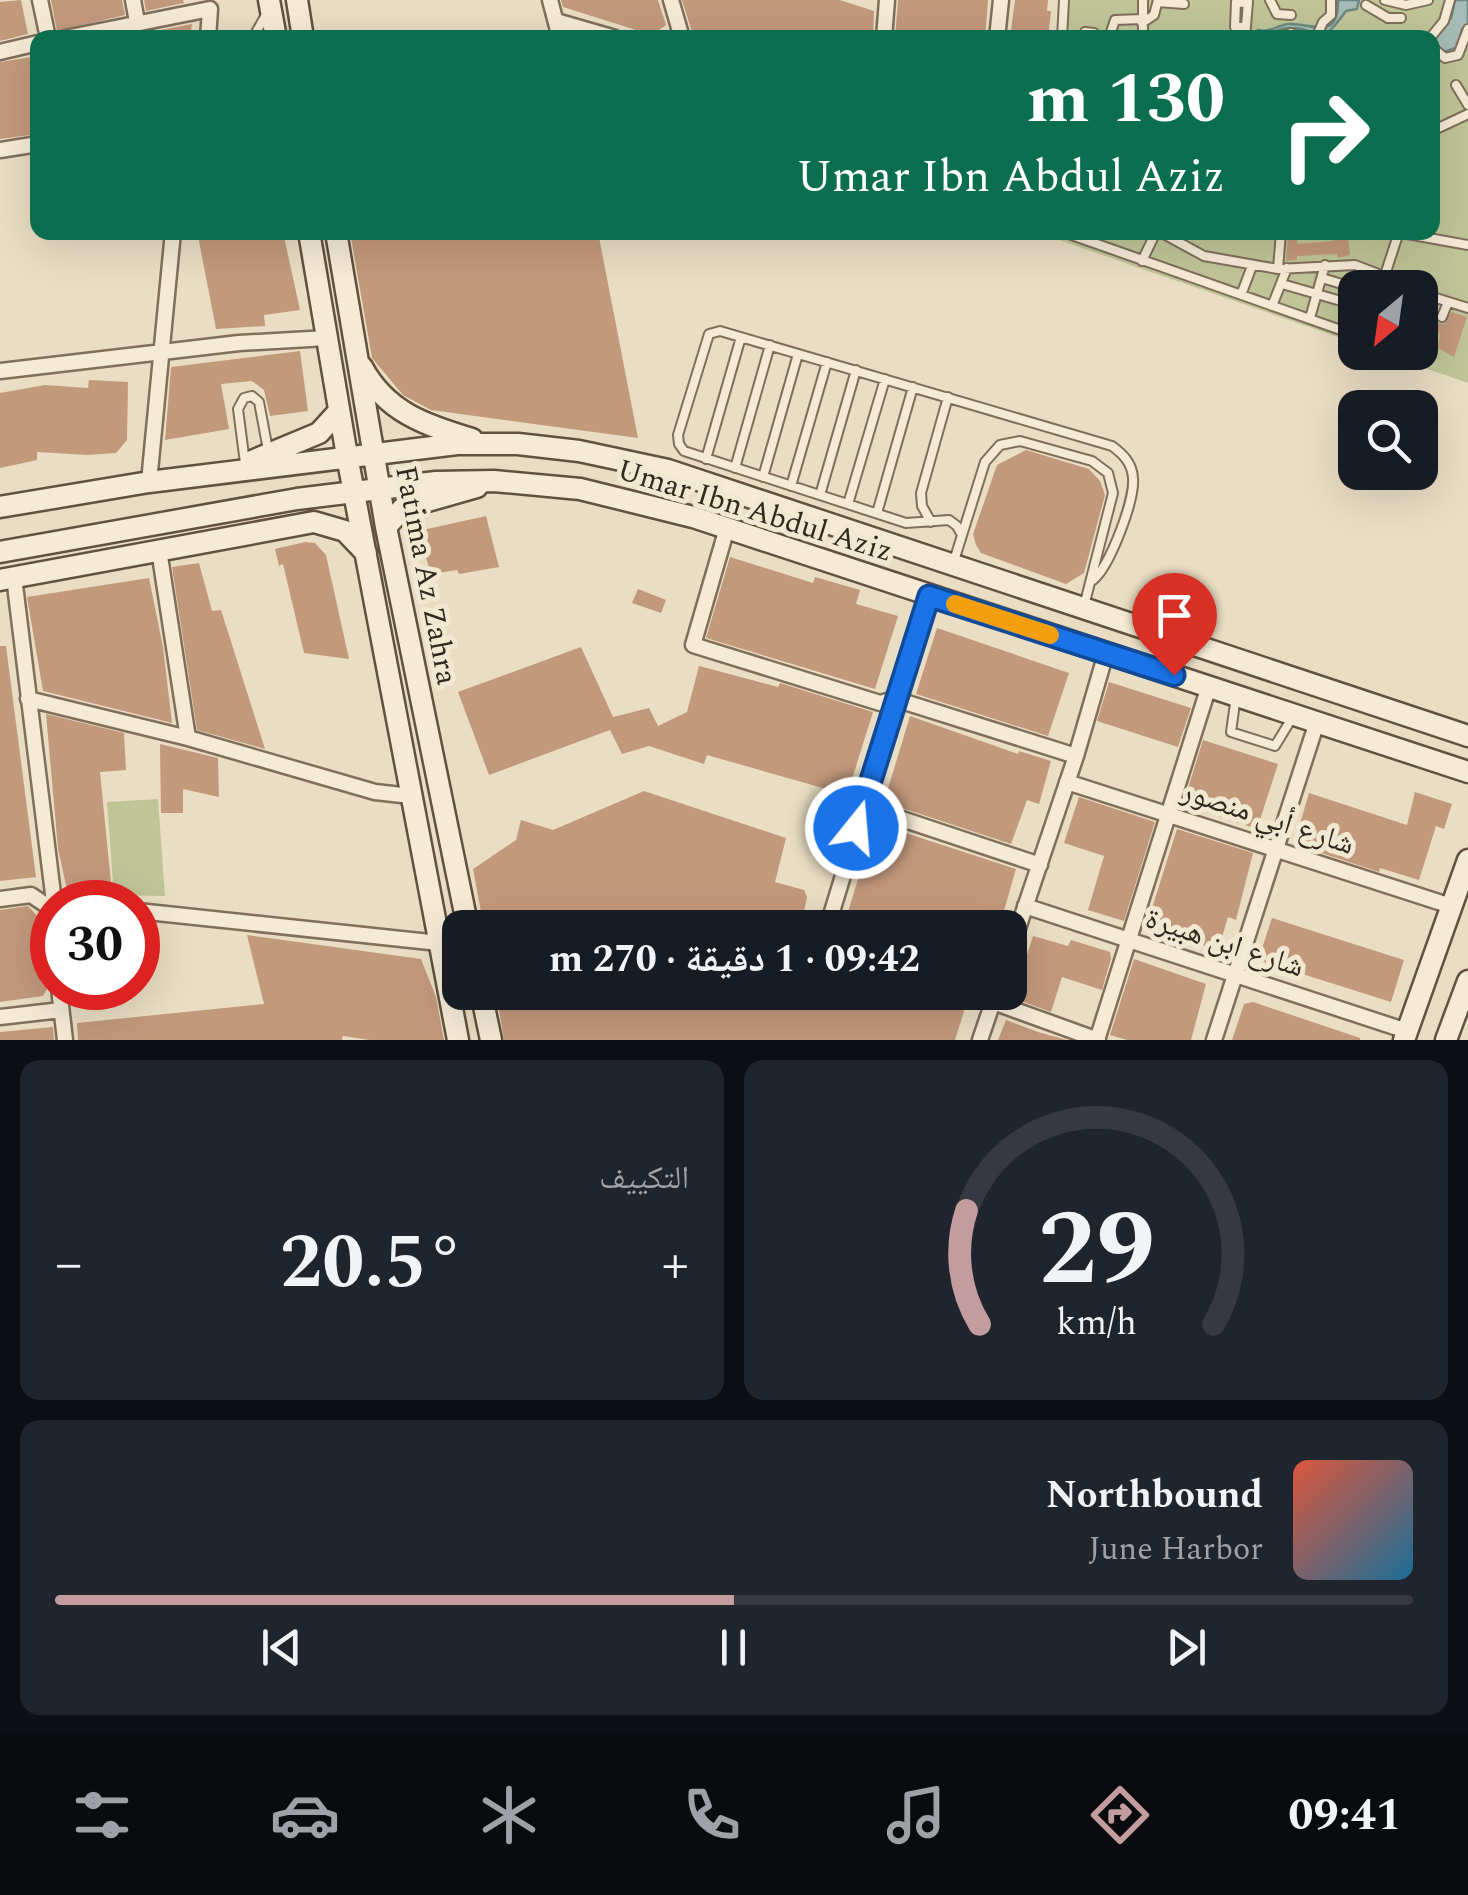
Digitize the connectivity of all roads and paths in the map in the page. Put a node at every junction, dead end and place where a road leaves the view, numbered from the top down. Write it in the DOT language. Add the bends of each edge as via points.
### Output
graph roads {
  1 [pos="40,0"];
  2 [pos="132,0"];
  3 [pos="297,0"];
  4 [pos="550,0"];
  5 [pos="671,0"];
  6 [pos="870,0"];
  7 [pos="1000,0"];
  8 [pos="1064,0"];
  9 [pos="1143,0"];
  10 [pos="1270,0"];
  11 [pos="1331,0"];
  12 [pos="1385,0"];
  13 [pos="1428,0"];
  14 [pos="1158,1"];
  15 [pos="270,2"];
  16 [pos="1248,2"];
  17 [pos="887,3"];
  18 [pos="1447,3"];
  19 [pos="1184,4"];
  20 [pos="1366,6"];
  21 [pos="1406,6"];
  22 [pos="1291,14"];
  23 [pos="1143,21"];
  24 [pos="137,22"];
  25 [pos="556,22"];
  26 [pos="1468,29"];
  27 [pos="46,30"];
  28 [pos="100,30"];
  29 [pos="209,30"];
  30 [pos="257,30"];
  31 [pos="275,30"];
  32 [pos="303,30"];
  33 [pos="558,30"];
  34 [pos="585,30"];
  35 [pos="680,30"];
  36 [pos="885,30"];
  37 [pos="997,30"];
  38 [pos="1062,30"];
  39 [pos="1112,30"];
  40 [pos="1142,30"];
  41 [pos="1245,30"];
  42 [pos="1320,30"];
  43 [pos="1437,30"];
  44 [pos="30,45"];
  45 [pos="0,52"];
  46 [pos="1440,53"];
  47 [pos="1446,58"];
  48 [pos="1447,69"];
  49 [pos="1456,85"];
  50 [pos="1468,105"];
  51 [pos="1468,114"];
  52 [pos="1440,127"];
  53 [pos="30,145"];
  54 [pos="0,150"];
  55 [pos="172,240"];
  56 [pos="310,240"];
  57 [pos="337,240"];
  58 [pos="1085,240"];
  59 [pos="1154,240"];
  60 [pos="1173,240"];
  61 [pos="1281,240"];
  62 [pos="1396,240"];
  63 [pos="1439,240"];
  64 [pos="1468,245"];
  65 [pos="1316,255"];
  66 [pos="1142,261"];
  67 [pos="1252,266"];
  68 [pos="1322,266"];
  69 [pos="1282,268"];
  70 [pos="1363,270"];
  71 [pos="1386,270"];
  72 [pos="1322,278"];
  73 [pos="1338,283"];
  74 [pos="1282,284"];
  75 [pos="1318,294"];
  76 [pos="1242,295"];
  77 [pos="1438,299"];
  78 [pos="1338,300"];
  79 [pos="1448,302"];
  80 [pos="1272,306"];
  81 [pos="1468,308"];
  82 [pos="1442,317"];
  83 [pos="1310,318"];
  84 [pos="1338,329"];
  85 [pos="741,337"];
  86 [pos="327,338"];
  87 [pos="770,345"];
  88 [pos="356,354"];
  89 [pos="798,354"];
  90 [pos="161,355"];
  91 [pos="827,362"];
  92 [pos="856,370"];
  93 [pos="0,372"];
  94 [pos="885,379"];
  95 [pos="913,387"];
  96 [pos="948,397"];
  97 [pos="339,411"];
  98 [pos="488,444"];
  99 [pos="372,453"];
  100 [pos="269,454"];
  101 [pos="347,456"];
  102 [pos="706,458"];
  103 [pos="245,463"];
  104 [pos="735,468"];
  105 [pos="224,472"];
  106 [pos="763,477"];
  107 [pos="494,481"];
  108 [pos="150,482"];
  109 [pos="791,486"];
  110 [pos="378,488"];
  111 [pos="354,491"];
  112 [pos="820,495"];
  113 [pos="0,504"];
  114 [pos="848,504"];
  115 [pos="876,513"];
  116 [pos="932,522"];
  117 [pos="386,527"];
  118 [pos="727,528"];
  119 [pos="962,536"];
  120 [pos="159,550"];
  121 [pos="0,552"];
  122 [pos="367,555"];
  123 [pos="954,564"];
  124 [pos="7,578"];
  125 [pos="1093,580"];
  126 [pos="929,596"];
  127 [pos="1084,606"];
  128 [pos="1106,652"];
  129 [pos="1209,686"];
  130 [pos="1236,695"];
  131 [pos="28,698"];
  132 [pos="895,699"];
  133 [pos="1294,714"];
  134 [pos="1317,722"];
  135 [pos="1468,736"];
  136 [pos="188,738"];
  137 [pos="1076,756"];
  138 [pos="1466,771"];
  139 [pos="1068,782"];
  140 [pos="411,796"];
  141 [pos="863,806"];
  142 [pos="1170,814"];
  143 [pos="1278,850"];
  144 [pos="1468,860"];
  145 [pos="1040,864"];
  146 [pos="51,880"];
  147 [pos="30,895"];
  148 [pos="0,899"];
  149 [pos="1025,906"];
  150 [pos="1451,906"];
  151 [pos="464,910"];
  152 [pos="832,910"];
  153 [pos="1024,910"];
  154 [pos="160,913"];
  155 [pos="1130,940"];
  156 [pos="439,943"];
  157 [pos="1235,974"];
  158 [pos="1468,981"];
  159 [pos="61,1010"];
  160 [pos="485,1010"];
  161 [pos="990,1010"];
  162 [pos="1027,1010"];
  163 [pos="0,1017"];
  164 [pos="1406,1035"];
  165 [pos="65,1040"];
  166 [pos="458,1040"];
  167 [pos="491,1040"];
  168 [pos="980,1040"];
  169 [pos="1097,1040"];
  170 [pos="1214,1040"];
  171 [pos="1446,1040"];
  1 -- 27 [label="street"];
  2 -- 24 [label="street"];
  3 -- 32 [label="main road"];
  4 -- 25 [label="street"];
  5 -- 35 [label="street"];
  6 -- 17 [label="street"];
  7 -- 37 [label="street"];
  8 -- 38 [label="lane"];
  9 -- 23 [label="lane"];
  10 -- 22 [label="lane" via="1277,14"];
  11 -- 42 [label="lane" via="1333,10"];
  12 -- 21 [label="lane"];
  13 -- 21 [label="lane"];
  14 -- 19 [label="lane"];
  14 -- 23 [label="lane" via="1154,15"];
  15 -- 30 [label="lane"];
  15 -- 31 [label="main road"];
  16 -- 41 [label="lane"];
  17 -- 36 [label="street"];
  18 -- 43 [label="lane"];
  20 -- 21 [label="lane" via="1398,21"];
  23 -- 39 [label="lane" via="1115,20"];
  23 -- 40 [label="lane"];
  24 -- 28 [label="street"];
  24 -- 29 [label="street" via="210,9"];
  25 -- 33 [label="street"];
  25 -- 34 [label="street"];
  26 -- 47 [label="lane" via="1462,50"];
  44 -- 45 [label="street"];
  46 -- 47 [label="lane"];
  47 -- 48 [label="lane"];
  49 -- 50 [label="lane"];
  51 -- 52 [label="lane"];
  53 -- 54 [label="street"];
  55 -- 90 [label="street"];
  56 -- 86 [label="main road"];
  57 -- 88 [label="main road, Fatima Az Zahra"];
  58 -- 66 [label="lane"];
  59 -- 66 [label="lane"];
  60 -- 67 [label="lane" via="1204,256"];
  61 -- 69 [label="lane"];
  62 -- 71 [label="lane"];
  63 -- 64 [label="lane"];
  65 -- 68 [label="lane"];
  66 -- 76 [label="lane"];
  67 -- 69 [label="lane"];
  67 -- 76 [label="lane"];
  68 -- 69 [label="lane"];
  68 -- 70 [label="lane"];
  68 -- 72 [label="lane"];
  69 -- 74 [label="lane"];
  72 -- 73 [label="lane"];
  72 -- 75 [label="lane"];
  74 -- 75 [label="lane"];
  74 -- 80 [label="lane"];
  75 -- 78 [label="lane"];
  75 -- 83 [label="lane"];
  76 -- 80 [label="lane"];
  77 -- 79 [label="lane"];
  79 -- 81 [label="lane"];
  79 -- 82 [label="lane"];
  80 -- 83 [label="lane"];
  83 -- 84 [label="lane"];
  85 -- 87 [label="lane"];
  85 -- 102 [label="lane"];
  85 -- 102 [label="lane" via="717,330 707,337 678,436 684,451"];
  86 -- 90 [label="street"];
  86 -- 97 [label="main road"];
  87 -- 89 [label="lane"];
  87 -- 104 [label="lane"];
  88 -- 98 [label="main road" via="396,408"];
  88 -- 99 [label="main road, Fatima Az Zahra"];
  89 -- 91 [label="lane"];
  89 -- 106 [label="lane"];
  90 -- 93 [label="street"];
  90 -- 108 [label="street"];
  91 -- 92 [label="lane"];
  91 -- 109 [label="lane"];
  92 -- 94 [label="lane"];
  92 -- 112 [label="lane"];
  94 -- 95 [label="lane"];
  94 -- 114 [label="lane"];
  95 -- 96 [label="lane"];
  95 -- 115 [label="lane"];
  96 -- 116 [label="lane" via="921,493"];
  96 -- 125 [label="lane" via="1104,442 1124,456 1132,486 1109,562"];
  97 -- 100 [label="main road" via="319,434"];
  97 -- 101 [label="main road"];
  98 -- 99 [label="main road, Umar Ibn Abdul Aziz"];
  98 -- 123 [label="main road, Umar Ibn Abdul Aziz" via="638,462"];
  99 -- 101 [label="main road, Umar Ibn Abdul Aziz"];
  99 -- 110 [label="main road, Fatima Az Zahra"];
  100 -- 103 [label="main road"];
  100 -- 103 [label="lane" via="259,402 244,398 238,409"];
  101 -- 105 [label="main road, Umar Ibn Abdul Aziz"];
  101 -- 111 [label="main road"];
  102 -- 104 [label="lane"];
  103 -- 105 [label="main road"];
  104 -- 106 [label="lane"];
  105 -- 108 [label="main road, Umar Ibn Abdul Aziz"];
  106 -- 109 [label="lane"];
  107 -- 110 [label="main road, Umar Ibn Abdul Aziz"];
  107 -- 117 [label="main road" via="408,506"];
  107 -- 118 [label="main road, Umar Ibn Abdul Aziz" via="609,494"];
  108 -- 113 [label="main road, Umar Ibn Abdul Aziz"];
  109 -- 112 [label="lane"];
  110 -- 111 [label="main road, Umar Ibn Abdul Aziz"];
  110 -- 117 [label="main road, Fatima Az Zahra"];
  111 -- 121 [label="main road, Umar Ibn Abdul Aziz"];
  111 -- 122 [label="main road"];
  112 -- 114 [label="lane"];
  114 -- 115 [label="lane"];
  115 -- 116 [label="lane" via="912,524"];
  116 -- 119 [label="lane" via="950,520"];
  117 -- 151 [label="main road, Fatima Az Zahra"];
  118 -- 126 [label="main road, Umar Ibn Abdul Aziz"];
  118 -- 132 [label="street" via="694,645 880,702"];
  119 -- 123 [label="lane"];
  119 -- 125 [label="lane" via="985,462 1000,444 1020,440 1092,461 1108,473 1114,493"];
  120 -- 122 [label="main road" via="314,522 345,531"];
  120 -- 124 [label="main road"];
  120 -- 136 [label="street"];
  122 -- 140 [label="main road"];
  123 -- 127 [label="main road, Umar Ibn Abdul Aziz"];
  124 -- 131 [label="street"];
  125 -- 127 [label="lane"];
  126 -- 128 [label="main road, Umar Ibn Abdul Aziz"];
  126 -- 132 [label="street"];
  127 -- 135 [label="main road, Umar Ibn Abdul Aziz"];
  128 -- 129 [label="main road, Umar Ibn Abdul Aziz"];
  128 -- 137 [label="street"];
  129 -- 130 [label="main road, Umar Ibn Abdul Aziz"];
  129 -- 142 [label="street"];
  130 -- 133 [label="main road, Umar Ibn Abdul Aziz"];
  130 -- 133 [label="lane" via="1230,732 1274,746"];
  131 -- 136 [label="street"];
  131 -- 146 [label="street"];
  132 -- 137 [label="street"];
  132 -- 141 [label="street"];
  133 -- 134 [label="main road, Umar Ibn Abdul Aziz"];
  134 -- 138 [label="main road, Umar Ibn Abdul Aziz"];
  134 -- 143 [label="street"];
  136 -- 140 [label="street" via="375,792"];
  137 -- 139 [label="street"];
  139 -- 142 [label="street, شارع أبي منصور"];
  139 -- 145 [label="street"];
  140 -- 156 [label="main road"];
  141 -- 145 [label="street"];
  141 -- 152 [label="street"];
  142 -- 143 [label="street, شارع أبي منصور"];
  142 -- 155 [label="street"];
  143 -- 150 [label="street, شارع أبي منصور"];
  143 -- 157 [label="street"];
  144 -- 150 [label="main road"];
  145 -- 149 [label="street"];
  147 -- 148 [label="street"];
  149 -- 153 [label="street"];
  149 -- 155 [label="street, شارع ابن هبيرة"];
  150 -- 164 [label="main road"];
  154 -- 156 [label="street"];
  155 -- 157 [label="street, شارع ابن هبيرة"];
  155 -- 169 [label="street"];
  156 -- 166 [label="main road"];
  157 -- 164 [label="street, شارع ابن هبيرة"];
  157 -- 170 [label="street"];
  158 -- 171 [label="main road"];
  159 -- 163 [label="street"];
  159 -- 165 [label="street"];
  160 -- 167 [label="main road"];
  161 -- 168 [label="street"];
  162 -- 169 [label="street"];
}
